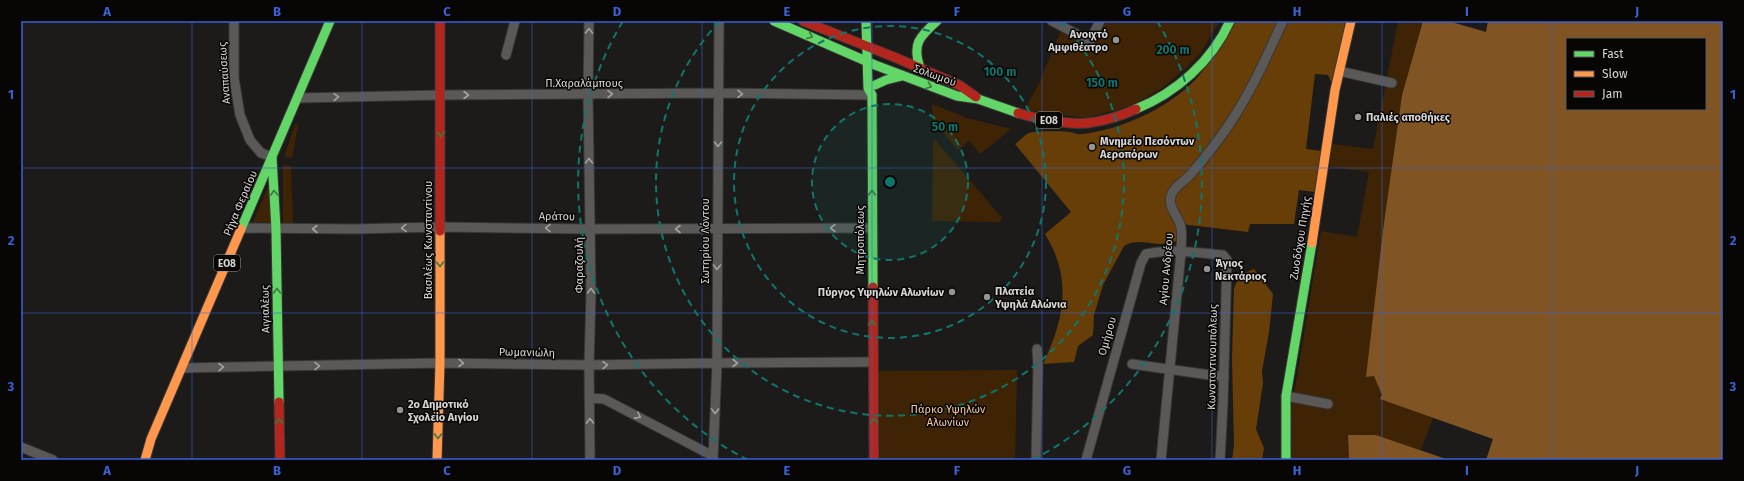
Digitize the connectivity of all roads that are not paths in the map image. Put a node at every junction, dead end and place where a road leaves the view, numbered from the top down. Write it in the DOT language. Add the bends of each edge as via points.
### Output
graph roads {
  1 [pos="234,21"];
  2 [pos="330,21"];
  3 [pos="440,21"];
  4 [pos="515,21"];
  5 [pos="589,21"];
  6 [pos="719,21"];
  7 [pos="774,21"];
  8 [pos="803,21"];
  9 [pos="866,21"];
  10 [pos="874,21"];
  11 [pos="937,21"];
  12 [pos="1052,21"];
  13 [pos="1100,21"];
  14 [pos="1230,21"];
  15 [pos="1283,21"];
  16 [pos="1351,21"];
  17 [pos="871,48"];
  18 [pos="506,55"];
  19 [pos="871,63"];
  20 [pos="920,68"];
  21 [pos="1339,70"];
  22 [pos="902,76"];
  23 [pos="1392,83"];
  24 [pos="875,85"];
  25 [pos="718,93"];
  26 [pos="441,95"];
  27 [pos="588,95"];
  28 [pos="872,95"];
  29 [pos="297,98"];
  30 [pos="978,99"];
  31 [pos="272,157"];
  32 [pos="440,226"];
  33 [pos="242,228"];
  34 [pos="717,228"];
  35 [pos="872,228"];
  36 [pos="276,229"];
  37 [pos="591,229"];
  38 [pos="1181,252"];
  39 [pos="1037,349"];
  40 [pos="873,362"];
  41 [pos="440,363"];
  42 [pos="717,363"];
  43 [pos="1132,364"];
  44 [pos="589,365"];
  45 [pos="278,367"];
  46 [pos="182,368"];
  47 [pos="1169,370"];
  48 [pos="1224,377"];
  49 [pos="1286,396"];
  50 [pos="589,398"];
  51 [pos="1328,404"];
  52 [pos="21,447"];
  53 [pos="713,458"];
  54 [pos="53,460"];
  55 [pos="145,460"];
  56 [pos="280,460"];
  57 [pos="437,460"];
  58 [pos="590,460"];
  59 [pos="874,460"];
  60 [pos="1036,460"];
  61 [pos="1086,460"];
  62 [pos="1161,460"];
  63 [pos="1220,460"];
  64 [pos="1286,460"];
  1 -- 31 [label="street, Αναπαύσεως" via="234,78 242,123 250,140 261,153"];
  2 -- 29 [label="main road, Ρήγα Φεραίου / ΕΟ8"];
  3 -- 26 [label="main road, Βασιλέως Κωνσταντίνου"];
  4 -- 18 [label="street"];
  27 -- 5 [label="street, Φαραζουλή, one-way"];
  6 -- 25 [label="street, Σωτηρίου Λόντου"];
  7 -- 19 [label="main road, Σολωμού / ΕΟ8, one-way"];
  8 -- 17 [label="main road, Σολωμού / ΕΟ8"];
  9 -- 17 [label="main road, Μητροπόλεως"];
  10 -- 17 [label="main road, Μητροπόλεως"];
  11 -- 20 [label="main road" via="917,40 915,52"];
  12 -- 13 [label="street" via="1090,40"];
  14 -- 30 [label="main road, ΕΟ8" via="1215,49 1192,74 1158,99 1115,118 1088,123 1049,120 1025,115"];
  15 -- 38 [label="street, Αγίου Ανδρέου" via="1242,104 1221,136 1171,196 1170,202 1180,224"];
  16 -- 21 [label="main road, Ζωοδόχου Πηγής"];
  17 -- 19 [label="main road, Μητροπόλεως"];
  17 -- 20 [label="main road, Σολωμού / ΕΟ8"];
  19 -- 22 [label="main road, Σολωμού / ΕΟ8"];
  19 -- 24 [label="main road, Μητροπόλεως"];
  19 -- 28 [label="main road, Μητροπόλεως" via="868,88"];
  20 -- 30 [label="main road, Σολωμού / ΕΟ8" via="959,86"];
  21 -- 23 [label="street"];
  21 -- 49 [label="main road, Ζωοδόχου Πηγής"];
  22 -- 24 [label="main road"];
  22 -- 30 [label="main road, Σολωμού / ΕΟ8, one-way" via="957,96"];
  24 -- 28 [label="main road, Μητροπόλεως"];
  27 -- 25 [label="street, Π.Χαραλάμπους, one-way"];
  25 -- 28 [label="street, Π.Χαραλάμπους, one-way"];
  25 -- 34 [label="street, Σωτηρίου Λόντου, one-way"];
  26 -- 27 [label="street, Π.Χαραλάμπους, one-way"];
  29 -- 26 [label="street, Π.Χαραλάμπους, one-way"];
  26 -- 32 [label="main road, Βασιλέως Κωνσταντίνου, one-way"];
  37 -- 27 [label="street, Φαραζουλή, one-way"];
  35 -- 28 [label="main road, Μητροπόλεως, one-way"];
  29 -- 31 [label="main road, Ρήγα Φεραίου / ΕΟ8"];
  31 -- 33 [label="main road, Ρήγα Φεραίου / ΕΟ8"];
  36 -- 31 [label="main road, Αιγιαλέως, one-way"];
  32 -- 36 [label="street, Αράτου, one-way"];
  37 -- 32 [label="street, Αράτου, one-way"];
  32 -- 41 [label="main road, Βασιλέως Κωνσταντίνου, one-way"];
  33 -- 36 [label="street, Αράτου"];
  33 -- 46 [label="main road, Ρήγα Φεραίου / ΕΟ8"];
  35 -- 34 [label="street, Αράτου, one-way"];
  34 -- 37 [label="street, Αράτου, one-way"];
  34 -- 42 [label="street, Σωτηρίου Λόντου, one-way"];
  40 -- 35 [label="main road, Μητροπόλεως, one-way"];
  45 -- 36 [label="main road, Αιγιαλέως, one-way"];
  44 -- 37 [label="street, Φαραζουλή, one-way"];
  38 -- 47 [label="street, Αγίου Ανδρέου"];
  38 -- 48 [label="street, Κωνσταντινουπόλεως" via="1223,255 1227,260"];
  38 -- 61 [label="street, Ομήρου" via="1146,254 1141,263"];
  39 -- 60 [label="street"];
  42 -- 40 [label="street, Ρωμανιώλη, one-way"];
  59 -- 40 [label="main road, Μητροπόλεως, one-way"];
  41 -- 44 [label="street, Ρωμανιώλη, one-way"];
  45 -- 41 [label="street, Ρωμανιώλη, one-way"];
  41 -- 57 [label="main road, Βασιλέως Κωνσταντίνου, one-way"];
  44 -- 42 [label="street, Ρωμανιώλη, one-way"];
  42 -- 53 [label="street, Σωτηρίου Λόντου, one-way"];
  43 -- 47 [label="street"];
  44 -- 50 [label="street, Φαραζουλή"];
  46 -- 45 [label="street, Ρωμανιώλη, one-way"];
  56 -- 45 [label="main road, Αιγιαλέως, one-way"];
  46 -- 55 [label="main road, Ρήγα Φεραίου / ΕΟ8" via="151,439"];
  47 -- 48 [label="street"];
  47 -- 62 [label="street, Αγίου Ανδρέου"];
  48 -- 63 [label="street, Κωνσταντινουπόλεως"];
  49 -- 51 [label="street"];
  49 -- 64 [label="main road, Ζωοδόχου Πηγής"];
  50 -- 53 [label="street, one-way" via="604,399"];
  58 -- 50 [label="street, Φαραζουλή, one-way"];
  52 -- 54 [label="street"];
}
